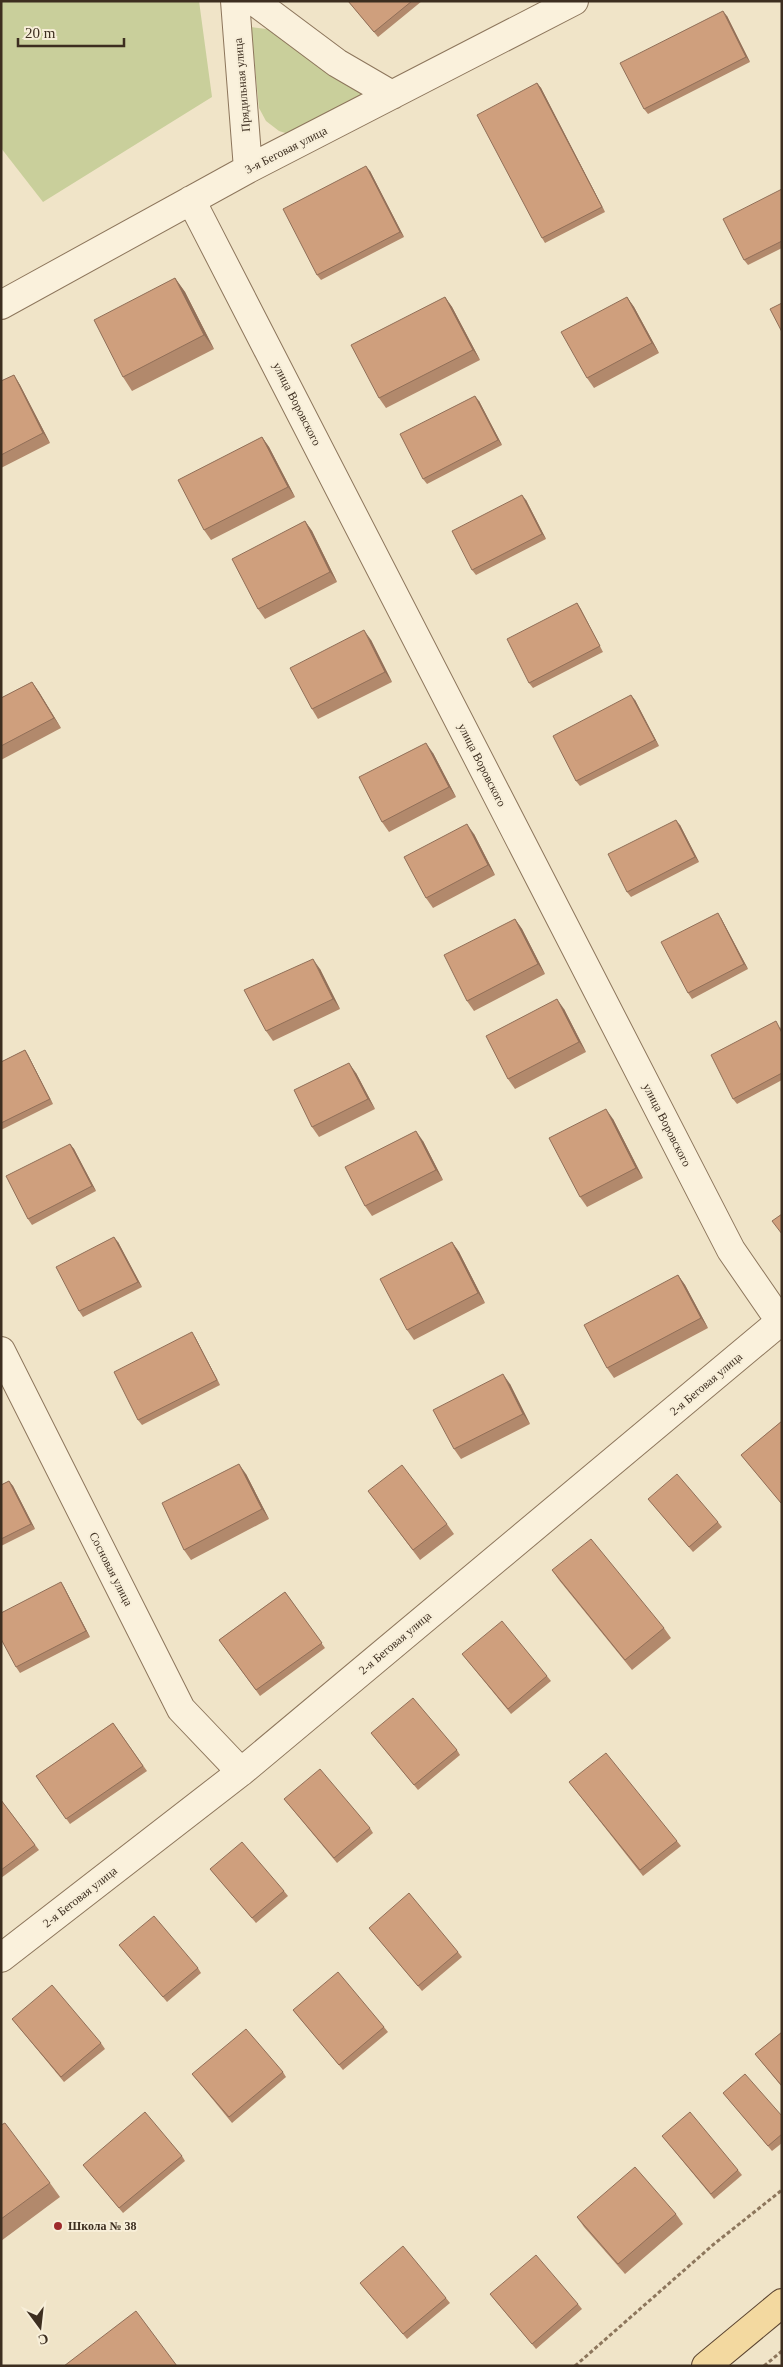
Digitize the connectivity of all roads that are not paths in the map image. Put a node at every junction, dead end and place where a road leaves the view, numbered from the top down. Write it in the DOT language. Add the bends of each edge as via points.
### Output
graph roads {
  1 [pos="235,1"];
  2 [pos="254,1"];
  3 [pos="574,1"];
  4 [pos="392,95"];
  5 [pos="248,169"];
  6 [pos="191,200"];
  7 [pos="1,305"];
  8 [pos="781,1322"];
  9 [pos="1,1351"];
  10 [pos="241,1772"];
  11 [pos="1,1958"];
  12 [pos="782,2303"];
  13 [pos="706,2366"];
  1 -- 5 [label="street, Прядильная улица"];
  2 -- 4 [label="street" via="337,62"];
  3 -- 4 [label="street, 3-я Беговая улица"];
  4 -- 5 [label="street, 3-я Беговая улица"];
  5 -- 6 [label="street, 3-я Беговая улица"];
  6 -- 7 [label="street, 3-я Беговая улица"];
  6 -- 8 [label="street, улица Воровского" via="731,1250"];
  8 -- 10 [label="street, 2-я Беговая улица"];
  9 -- 10 [label="street, Сосновая улица" via="181,1709"];
  10 -- 11 [label="street, 2-я Беговая улица"];
  12 -- 13 [label="main road"];
}
